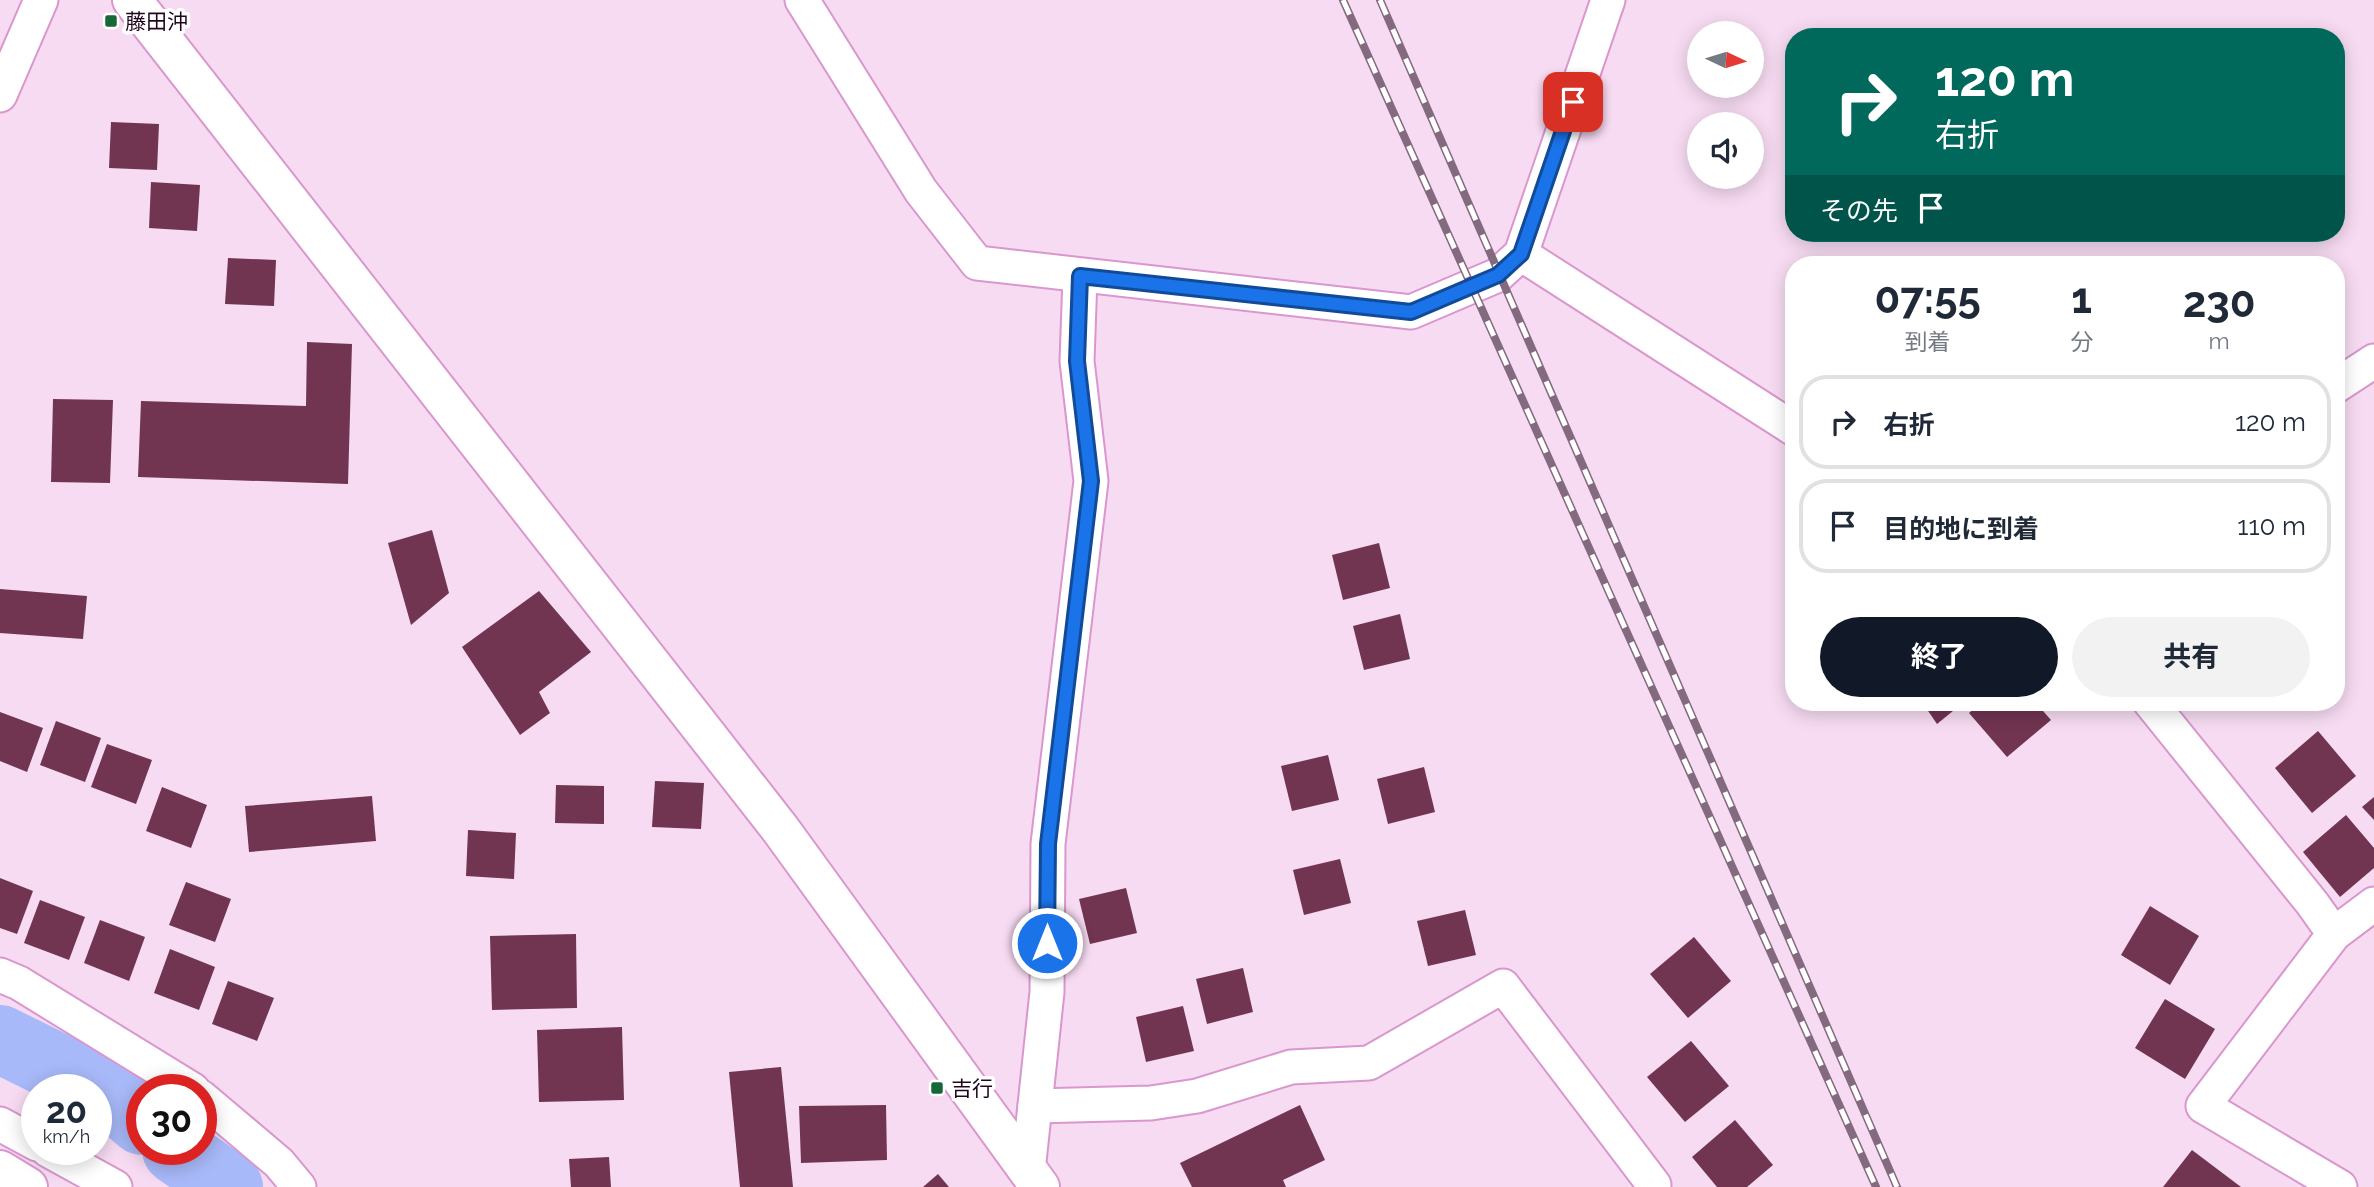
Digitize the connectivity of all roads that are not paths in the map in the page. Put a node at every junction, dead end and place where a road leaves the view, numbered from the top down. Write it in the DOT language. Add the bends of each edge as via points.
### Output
graph roads {
  1 [pos="41,0"];
  2 [pos="132,0"];
  3 [pos="802,0"];
  4 [pos="1608,0"];
  5 [pos="0,94"];
  6 [pos="1521,254"];
  7 [pos="1080,276"];
  8 [pos="2374,361"];
  9 [pos="2345,380"];
  10 [pos="1785,423"];
  11 [pos="2157,711"];
  12 [pos="2374,904"];
  13 [pos="2334,934"];
  14 [pos="0,975"];
  15 [pos="167,1074"];
  16 [pos="1035,1105"];
  17 [pos="217,1111"];
  18 [pos="0,1124"];
  19 [pos="21,1135"];
  20 [pos="76,1165"];
  21 [pos="0,1170"];
  22 [pos="1034,1179"];
  23 [pos="1654,1185"];
  24 [pos="27,1187"];
  25 [pos="116,1187"];
  26 [pos="299,1187"];
  27 [pos="2340,1187"];
  1 -- 5 [label="street"];
  2 -- 22 [label="street" via="781,830"];
  3 -- 7 [label="street" via="921,191 977,262"];
  4 -- 6 [label="street"];
  6 -- 7 [label="street" via="1498,275 1411,312"];
  6 -- 10 [label="street"];
  7 -- 16 [label="street" via="1077,361 1091,481 1048,844 1047,992"];
  8 -- 9 [label="street"];
  11 -- 13 [label="street"];
  12 -- 13 [label="street"];
  13 -- 27 [label="street" via="2203,1106"];
  14 -- 15 [label="street"];
  16 -- 22 [label="street"];
  16 -- 23 [label="street" via="1151,1103 1197,1096 1291,1067 1369,1063 1503,986"];
  17 -- 26 [label="street" via="279,1163"];
  18 -- 19 [label="street"];
  20 -- 25 [label="street"];
  21 -- 24 [label="street"];
}
